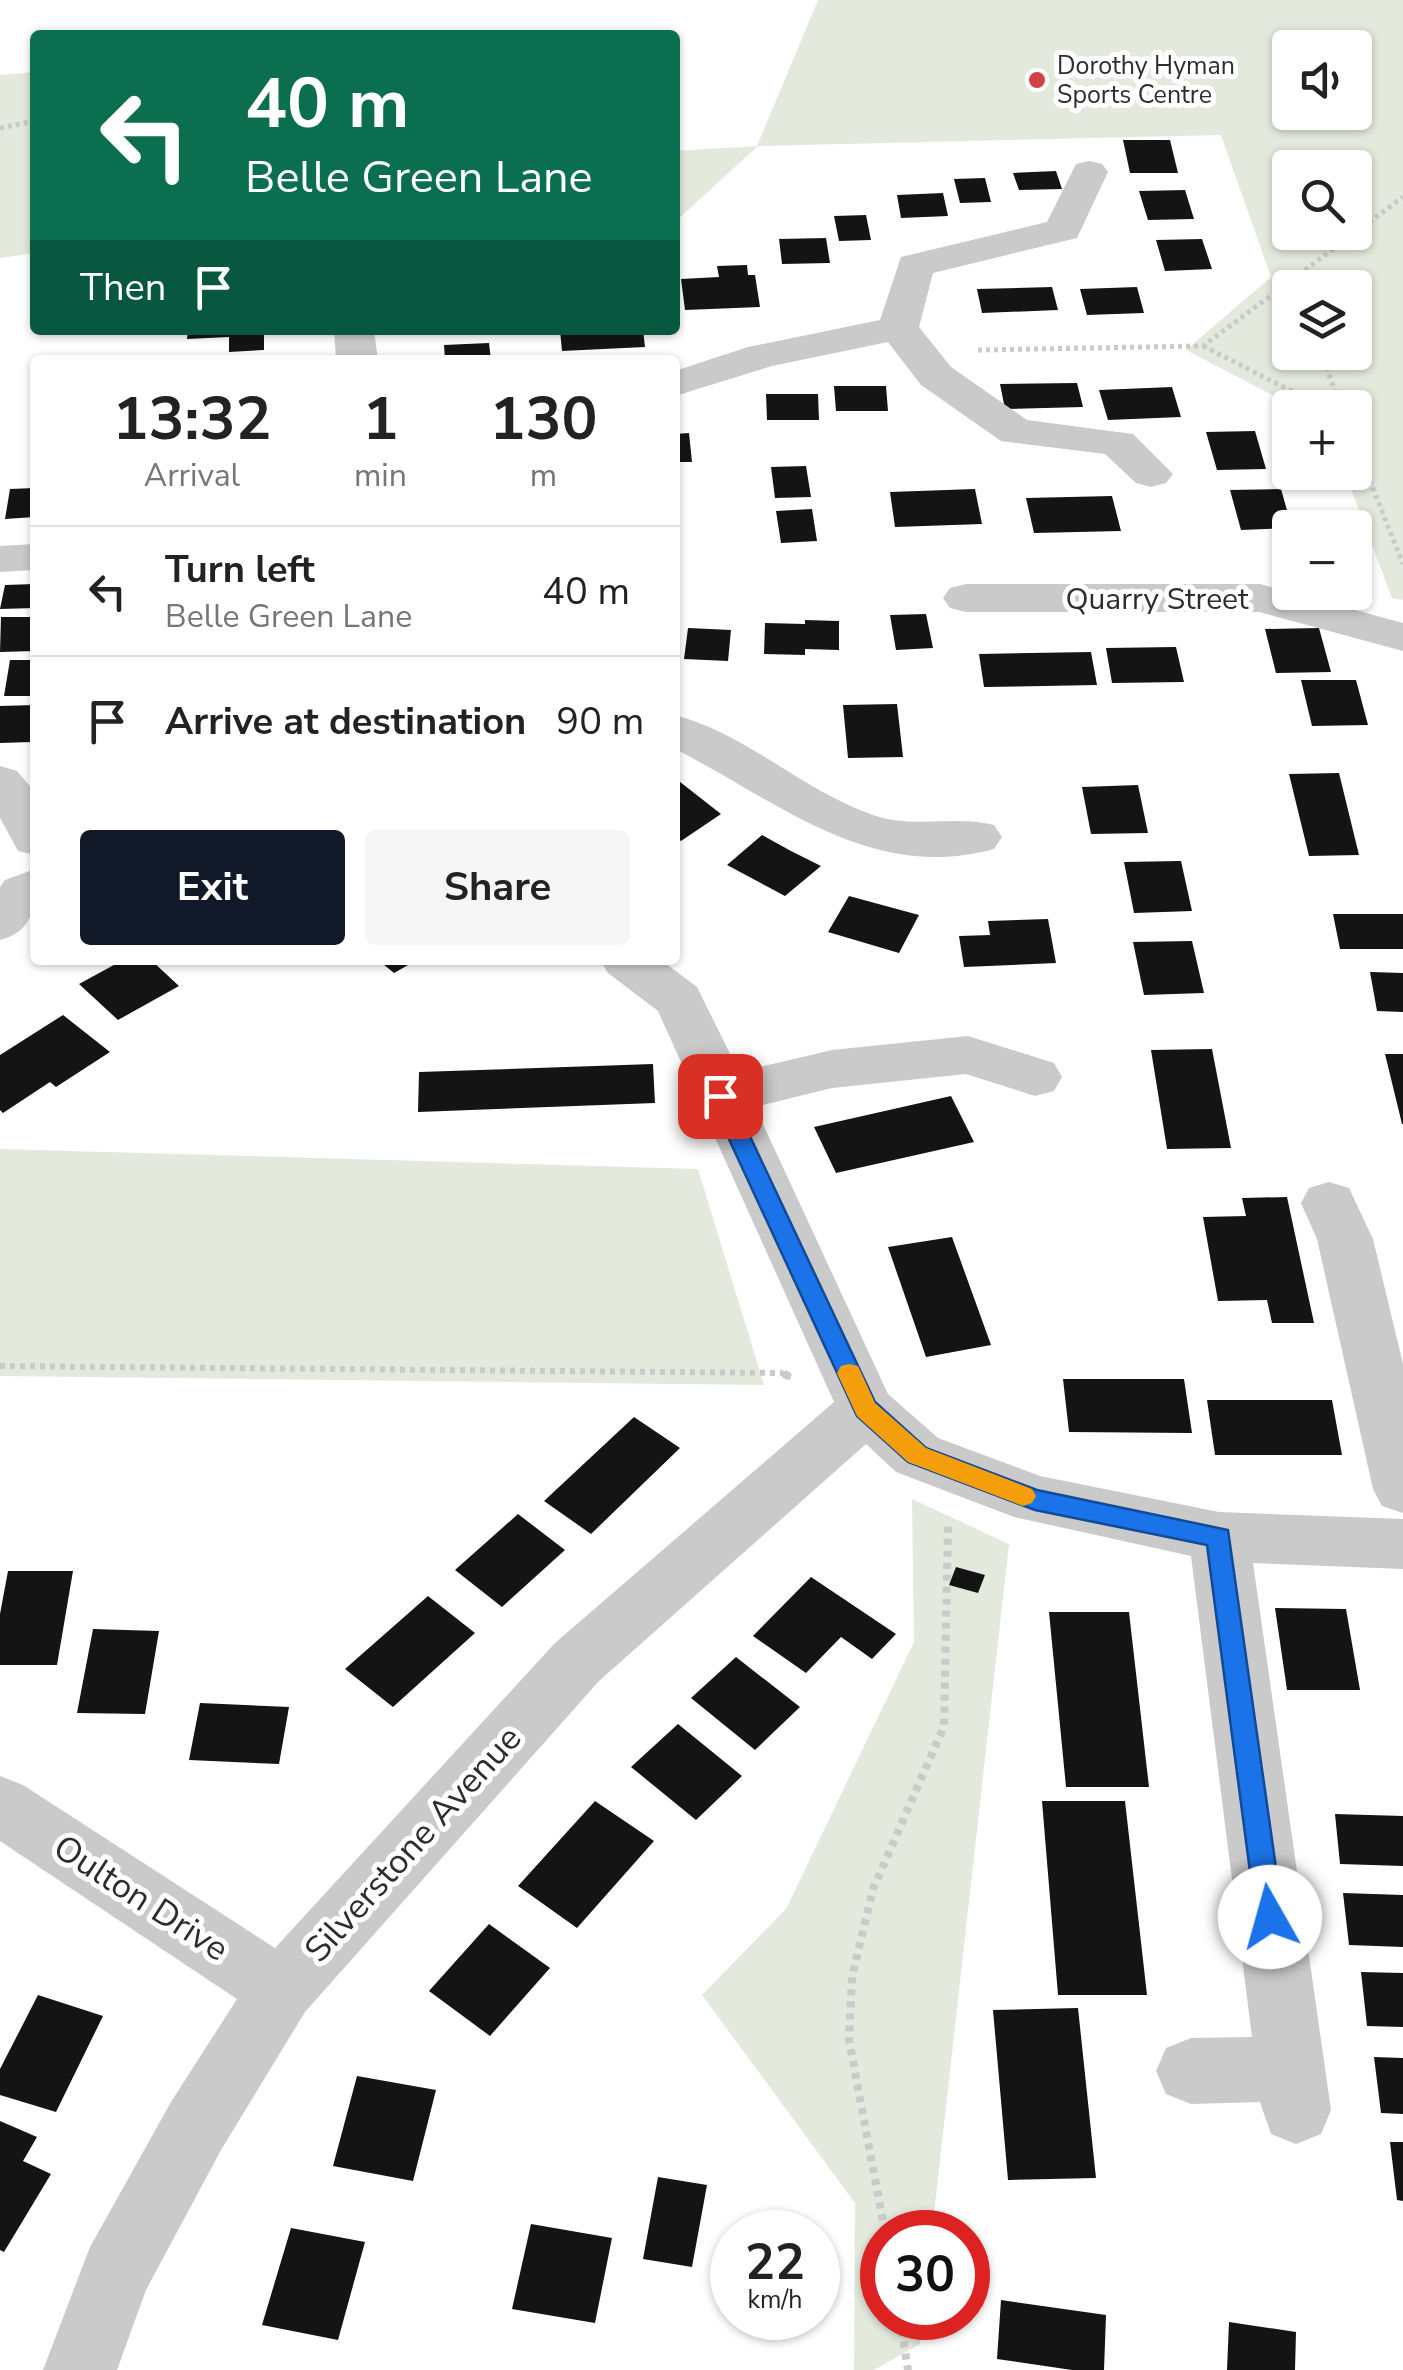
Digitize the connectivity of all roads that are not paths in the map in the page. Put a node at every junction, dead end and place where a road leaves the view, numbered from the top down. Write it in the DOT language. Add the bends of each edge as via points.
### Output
graph roads {
  1 [pos="1089,172"];
  2 [pos="908,340"];
  3 [pos="680,382"];
  4 [pos="1151,474"];
  5 [pos="30,557"];
  6 [pos="0,559"];
  7 [pos="966,598"];
  8 [pos="1403,637"];
  9 [pos="680,732"];
  10 [pos="0,782"];
  11 [pos="30,829"];
  12 [pos="977,837"];
  13 [pos="633,965"];
  14 [pos="1035,1077"];
  15 [pos="720,1096"];
  16 [pos="1329,1203"];
  17 [pos="866,1409"];
  18 [pos="1403,1489"];
  19 [pos="1219,1537"];
  20 [pos="1403,1544"];
  21 [pos="0,1805"];
  22 [pos="281,1990"];
  23 [pos="1191,2071"];
  24 [pos="80,2370"];
  1 -- 2 [label="street" via="1063,230 915,264"];
  2 -- 3 [label="street" via="763,356"];
  2 -- 4 [label="street" via="936,376 1016,432 1118,443"];
  5 -- 6 [label="street"];
  7 -- 8 [label="street, Quarry Street" via="1260,598"];
  9 -- 12 [label="street" via="849,825 912,839"];
  10 -- 11 [label="street"];
  13 -- 15 [label="street" via="679,1000"];
  14 -- 15 [label="street" via="968,1055 832,1069"];
  15 -- 17 [label="street"];
  16 -- 18 [label="street" via="1345,1239"];
  17 -- 19 [label="street" via="917,1455 1035,1500"];
  17 -- 22 [label="street, Silverstone Avenue" via="577,1662"];
  19 -- 20 [label="street"];
  19 -- 23 [label="street" via="1293,2090"];
  21 -- 22 [label="street, Oulton Drive"];
  22 -- 24 [label="street, Silverstone Avenue" via="125,2256"];
}
